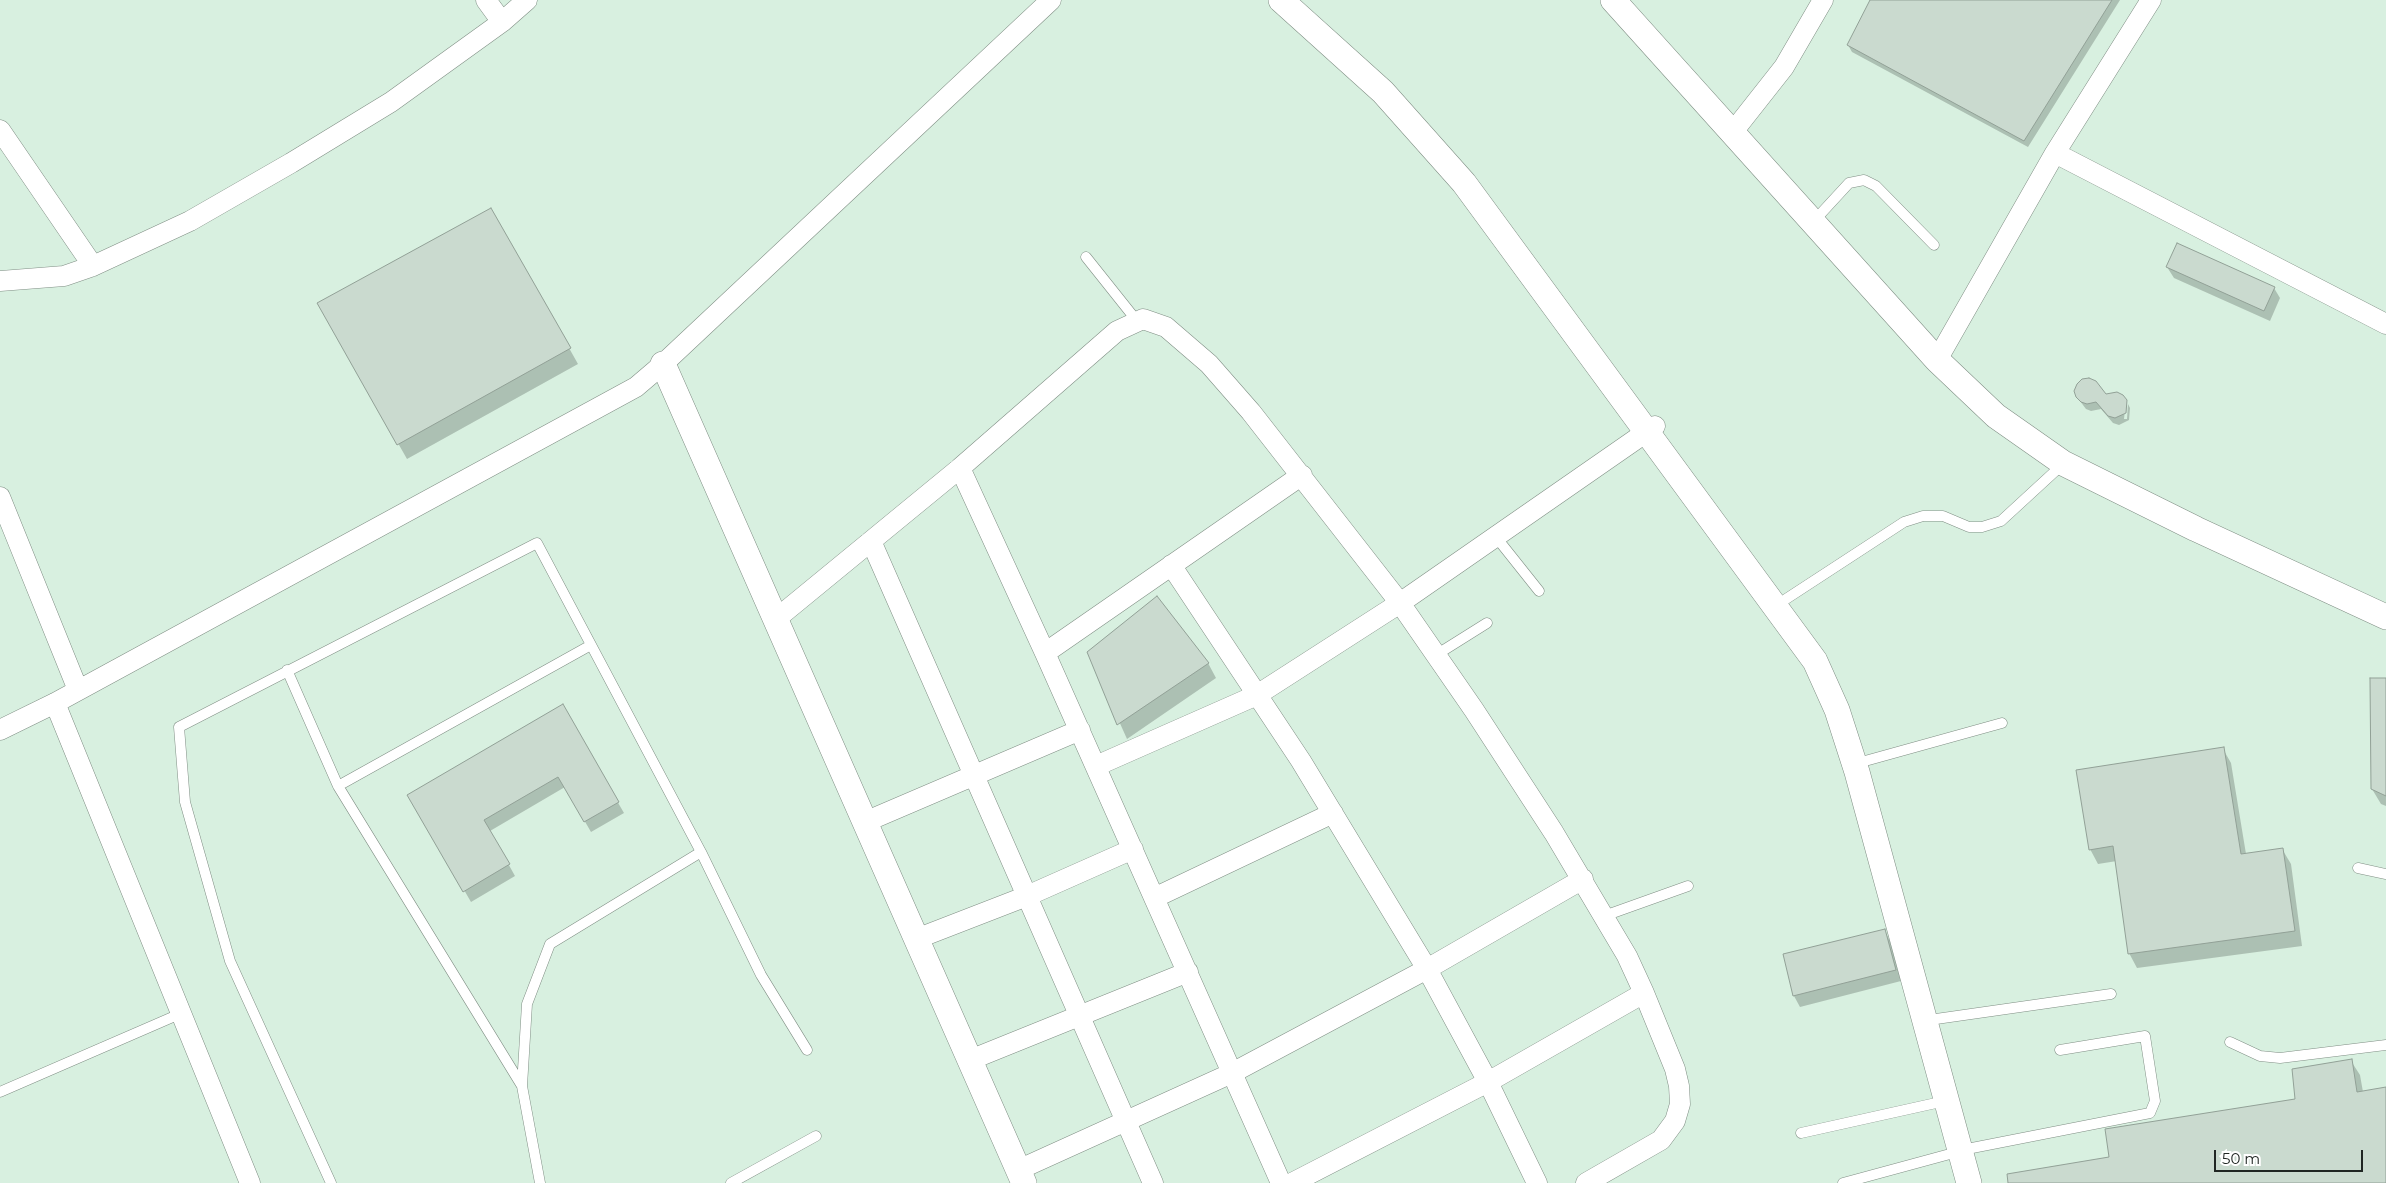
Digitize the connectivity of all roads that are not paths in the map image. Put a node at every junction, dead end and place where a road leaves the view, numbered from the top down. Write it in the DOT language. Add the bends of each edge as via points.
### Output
graph roads {
  1 [pos="486,0"];
  2 [pos="527,0"];
  3 [pos="1051,0"];
  4 [pos="1281,0"];
  5 [pos="1304,0"];
  6 [pos="1613,0"];
  7 [pos="1823,0"];
  8 [pos="2151,0"];
  9 [pos="502,22"];
  10 [pos="0,130"];
  11 [pos="1732,133"];
  12 [pos="1443,146"];
  13 [pos="2055,153"];
  14 [pos="1813,222"];
  15 [pos="1934,245"];
  16 [pos="1086,258"];
  17 [pos="93,266"];
  18 [pos="0,280"];
  19 [pos="1137,321"];
  20 [pos="2386,324"];
  21 [pos="1937,360"];
  22 [pos="664,364"];
  23 [pos="1650,430"];
  24 [pos="2064,463"];
  25 [pos="960,468"];
  26 [pos="1302,475"];
  27 [pos="0,496"];
  28 [pos="1496,537"];
  29 [pos="871,541"];
  30 [pos="1171,565"];
  31 [pos="1539,591"];
  32 [pos="1777,594"];
  33 [pos="1400,603"];
  34 [pos="2386,617"];
  35 [pos="776,619"];
  36 [pos="1487,623"];
  37 [pos="591,645"];
  38 [pos="1045,653"];
  39 [pos="1436,655"];
  40 [pos="287,670"];
  41 [pos="78,690"];
  42 [pos="1257,694"];
  43 [pos="55,703"];
  44 [pos="2002,724"];
  45 [pos="0,730"];
  46 [pos="1080,730"];
  47 [pos="1096,766"];
  48 [pos="1863,767"];
  49 [pos="975,776"];
  50 [pos="338,786"];
  51 [pos="1332,813"];
  52 [pos="865,822"];
  53 [pos="1133,849"];
  54 [pos="701,852"];
  55 [pos="2358,868"];
  56 [pos="2386,874"];
  57 [pos="1583,879"];
  58 [pos="1688,886"];
  59 [pos="1027,896"];
  60 [pos="1154,898"];
  61 [pos="1604,916"];
  62 [pos="916,939"];
  63 [pos="1427,969"];
  64 [pos="1188,972"];
  65 [pos="1644,993"];
  66 [pos="2112,994"];
  67 [pos="182,1014"];
  68 [pos="1079,1015"];
  69 [pos="1936,1019"];
  70 [pos="2230,1042"];
  71 [pos="2386,1045"];
  72 [pos="807,1050"];
  73 [pos="2060,1050"];
  74 [pos="970,1060"];
  75 [pos="1232,1073"];
  76 [pos="1488,1082"];
  77 [pos="522,1086"];
  78 [pos="0,1092"];
  79 [pos="1945,1101"];
  80 [pos="1126,1123"];
  81 [pos="1801,1133"];
  82 [pos="816,1136"];
  83 [pos="1966,1150"];
  84 [pos="1021,1177"];
  85 [pos="1279,1181"];
  86 [pos="250,1183"];
  87 [pos="331,1183"];
  88 [pos="540,1183"];
  89 [pos="731,1183"];
  90 [pos="1153,1183"];
  91 [pos="1537,1183"];
  92 [pos="1586,1183"];
  93 [pos="1843,1183"];
  94 [pos="1969,1183"];
  95 [pos="1982,1183"];
  1 -- 9 [label="street"];
  2 -- 9 [label="street"];
  3 -- 22 [label="street"];
  4 -- 12 [label="street"];
  5 -- 12 [label="street" via="1394,82"];
  6 -- 11 [label="street"];
  7 -- 11 [label="street" via="1784,68"];
  8 -- 13 [label="street"];
  9 -- 17 [label="street" via="390,102 291,163 190,221"];
  10 -- 17 [label="street"];
  11 -- 14 [label="street"];
  12 -- 23 [label="street" via="1489,216"];
  13 -- 20 [label="street"];
  13 -- 21 [label="street"];
  14 -- 15 [label="lane" via="1849,183 1864,180 1876,186"];
  14 -- 21 [label="street"];
  16 -- 19 [label="lane"];
  17 -- 18 [label="street" via="64,276"];
  19 -- 25 [label="street" via="1117,331"];
  19 -- 26 [label="street" via="1148,320 1166,327 1192,348 1251,412"];
  21 -- 24 [label="street" via="1996,416"];
  22 -- 35 [label="street"];
  22 -- 41 [label="street" via="636,387"];
  23 -- 28 [label="street"];
  23 -- 32 [label="street"];
  24 -- 32 [label="lane" via="2001,520 1982,527 1969,527 1943,516 1922,516 1904,522"];
  24 -- 34 [label="street" via="2196,529"];
  25 -- 29 [label="street"];
  25 -- 38 [label="street"];
  26 -- 30 [label="street"];
  26 -- 33 [label="street"];
  27 -- 41 [label="street"];
  28 -- 31 [label="lane"];
  28 -- 33 [label="street"];
  29 -- 35 [label="street"];
  29 -- 49 [label="street"];
  30 -- 38 [label="street"];
  30 -- 42 [label="street"];
  32 -- 48 [label="street" via="1828,685"];
  33 -- 39 [label="street"];
  33 -- 42 [label="street"];
  35 -- 52 [label="street"];
  36 -- 39 [label="lane"];
  37 -- 40 [label="lane" via="537,543"];
  37 -- 50 [label="lane"];
  37 -- 54 [label="lane"];
  38 -- 46 [label="street"];
  39 -- 57 [label="street"];
  40 -- 50 [label="lane"];
  40 -- 87 [label="lane" via="179,727 185,802 230,961"];
  41 -- 43 [label="street"];
  42 -- 47 [label="street"];
  42 -- 51 [label="street"];
  43 -- 45 [label="street"];
  43 -- 67 [label="street"];
  44 -- 48 [label="lane"];
  46 -- 47 [label="street"];
  46 -- 49 [label="street"];
  47 -- 53 [label="street"];
  48 -- 69 [label="street"];
  48 -- 79 [label="street"];
  49 -- 52 [label="street"];
  49 -- 59 [label="street"];
  50 -- 77 [label="lane"];
  51 -- 60 [label="street"];
  51 -- 63 [label="street"];
  52 -- 62 [label="street"];
  53 -- 59 [label="street"];
  53 -- 60 [label="street"];
  54 -- 72 [label="lane" via="761,975"];
  54 -- 77 [label="lane" via="550,944 527,1004"];
  55 -- 56 [label="lane"];
  57 -- 61 [label="street"];
  57 -- 63 [label="street"];
  58 -- 61 [label="lane"];
  59 -- 62 [label="street"];
  59 -- 68 [label="street"];
  60 -- 64 [label="street"];
  61 -- 65 [label="street"];
  62 -- 74 [label="street"];
  63 -- 75 [label="street"];
  63 -- 76 [label="street"];
  64 -- 68 [label="street"];
  64 -- 75 [label="street"];
  65 -- 76 [label="street"];
  65 -- 92 [label="street" via="1678,1078 1681,1095 1678,1113 1660,1140"];
  66 -- 69 [label="lane"];
  67 -- 78 [label="lane"];
  67 -- 86 [label="street"];
  68 -- 74 [label="street"];
  68 -- 80 [label="street"];
  69 -- 83 [label="street"];
  70 -- 71 [label="lane" via="2260,1056 2280,1058"];
  73 -- 83 [label="lane" via="2145,1036 2155,1101 2150,1113"];
  74 -- 84 [label="street"];
  75 -- 80 [label="street"];
  75 -- 85 [label="street"];
  76 -- 85 [label="street"];
  76 -- 91 [label="street"];
  77 -- 88 [label="lane"];
  79 -- 81 [label="lane"];
  79 -- 83 [label="street"];
  80 -- 84 [label="street"];
  80 -- 90 [label="street"];
  82 -- 89 [label="lane"];
  83 -- 93 [label="lane"];
  83 -- 94 [label="street"];
  83 -- 95 [label="street"];
}
